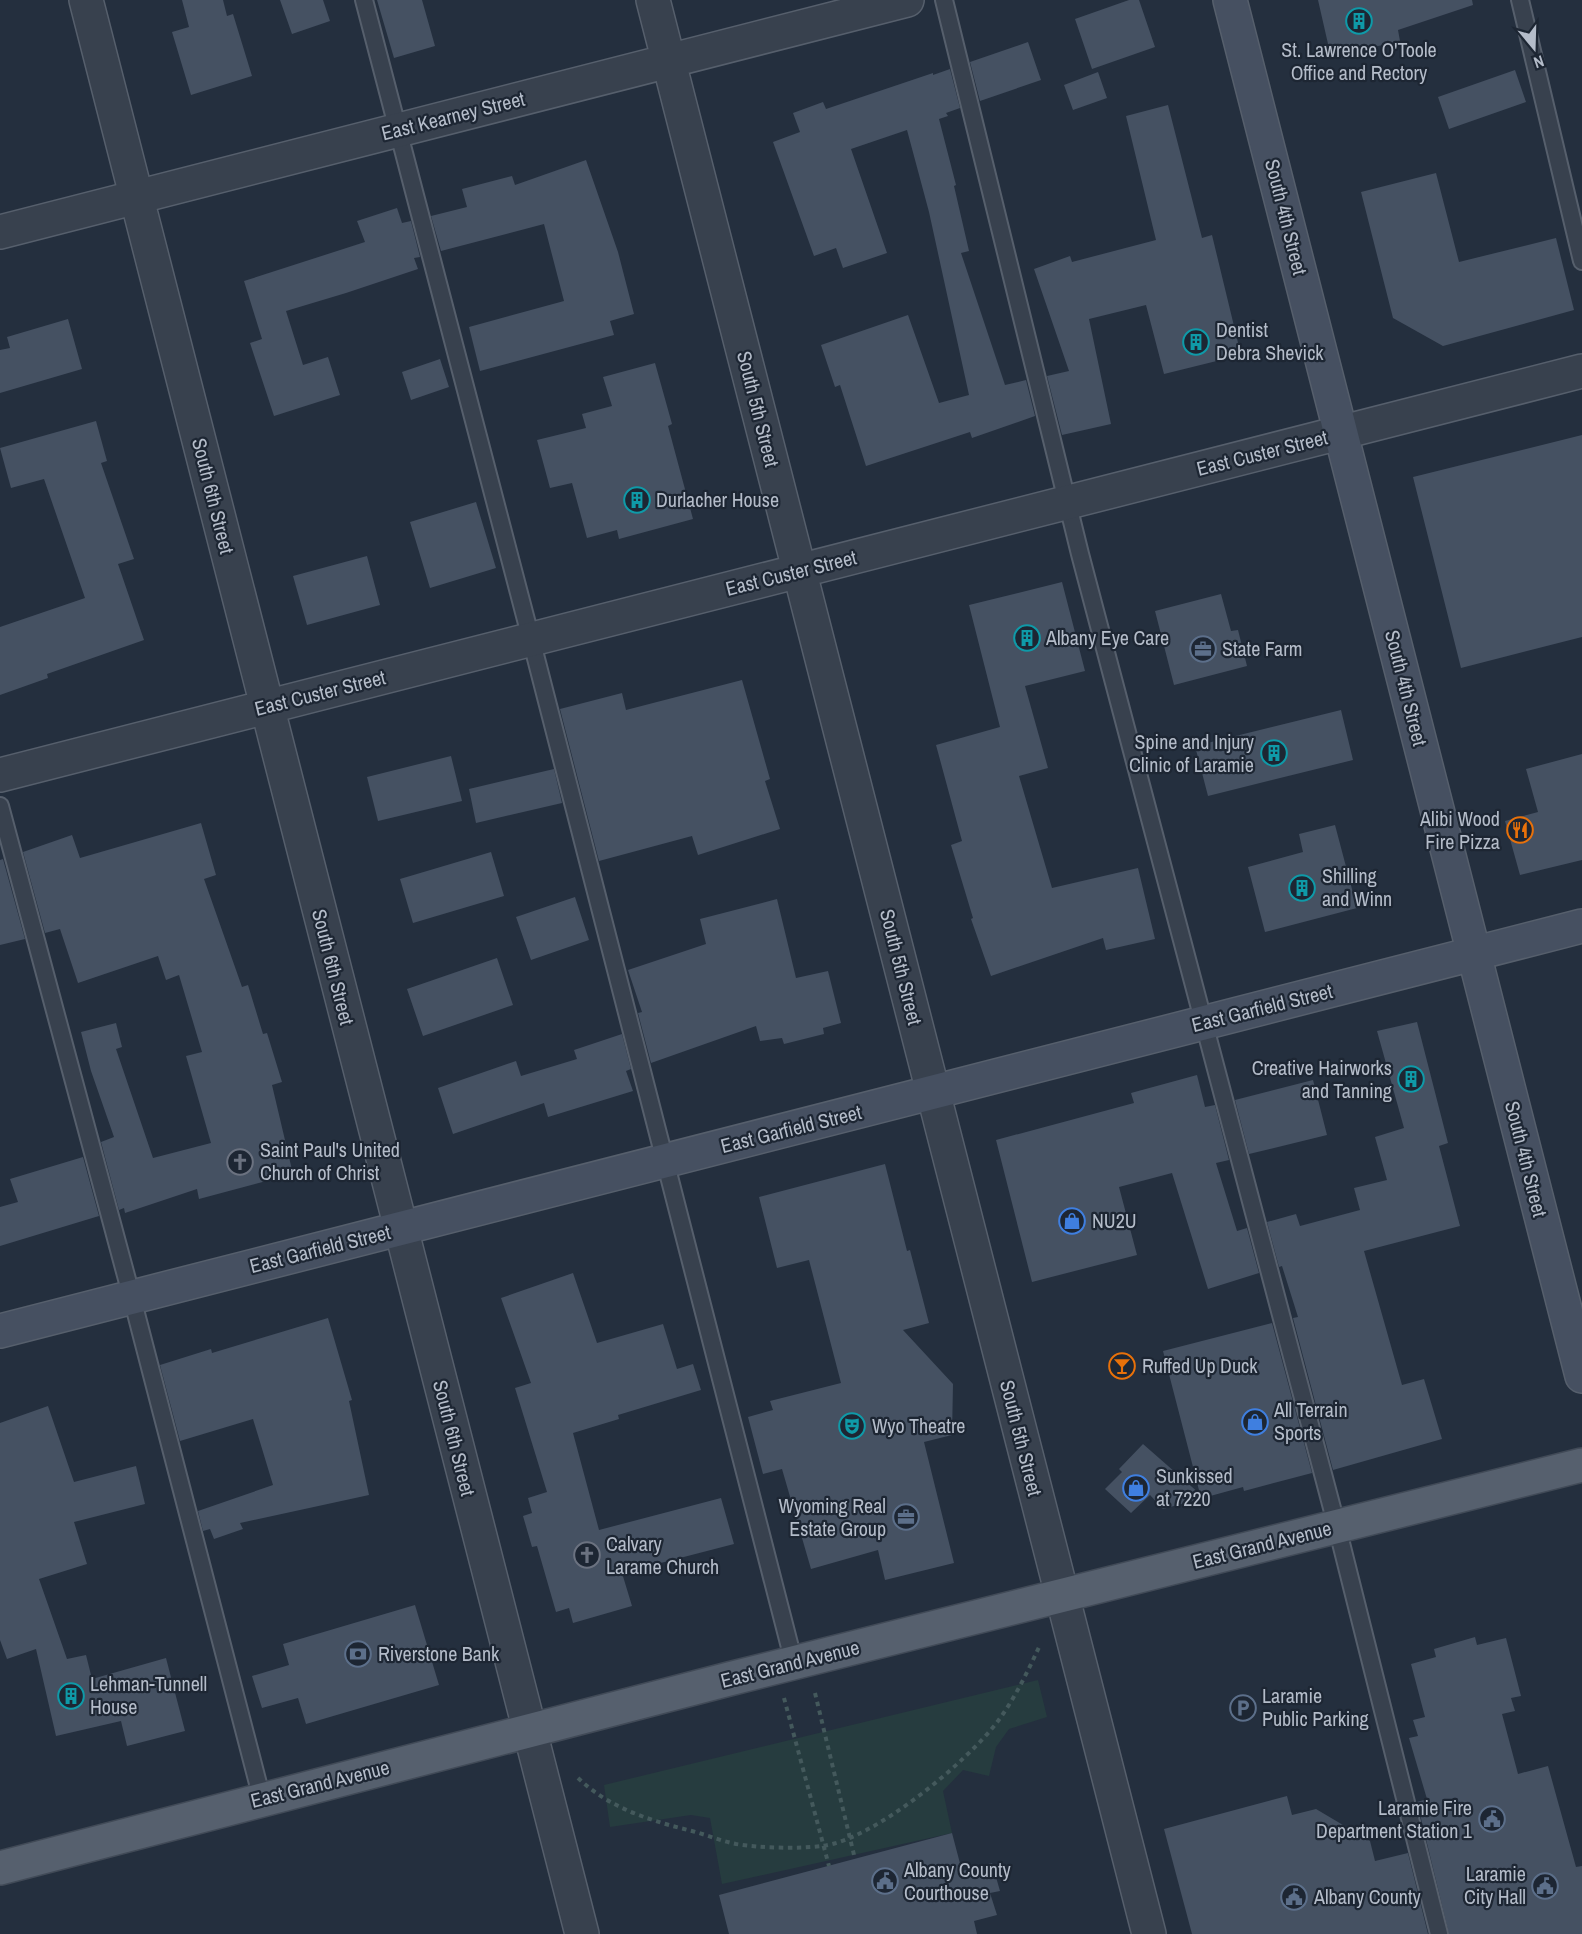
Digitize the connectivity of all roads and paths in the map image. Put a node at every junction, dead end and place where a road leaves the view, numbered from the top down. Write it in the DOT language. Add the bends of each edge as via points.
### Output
graph roads {
  1 [pos="86,0"];
  2 [pos="364,0"];
  3 [pos="653,0"];
  4 [pos="907,0"];
  5 [pos="944,0"];
  6 [pos="1230,0"];
  7 [pos="1520,0"];
  8 [pos="668,61"];
  9 [pos="398,130"];
  10 [pos="136,197"];
  11 [pos="0,232"];
  12 [pos="1582,261"];
  13 [pos="1582,371"];
  14 [pos="1341,433"];
  15 [pos="1068,502"];
  16 [pos="799,571"];
  17 [pos="531,639"];
  18 [pos="267,706"];
  19 [pos="0,775"];
  20 [pos="0,807"];
  21 [pos="1582,926"];
  22 [pos="1474,954"];
  23 [pos="1203,1023"];
  24 [pos="933,1092"];
  25 [pos="665,1161"];
  26 [pos="401,1229"];
  27 [pos="132,1298"];
  28 [pos="0,1332"];
  29 [pos="1582,1376"];
  30 [pos="1582,1465"];
  31 [pos="1337,1527"];
  32 [pos="1062,1595"];
  33 [pos="792,1664"];
  34 [pos="530,1730"];
  35 [pos="574,1774"];
  36 [pos="262,1799"];
  37 [pos="850,1839"];
  38 [pos="823,1846"];
  39 [pos="855,1859"];
  40 [pos="829,1866"];
  41 [pos="0,1868"];
  42 [pos="582,1934"];
  43 [pos="1149,1934"];
  44 [pos="1439,1934"];
  1 -- 10 [label="street, South 6th Street"];
  2 -- 9 [label="lane"];
  3 -- 8 [label="street, South 5th Street"];
  4 -- 8 [label="street, East Kearney Street"];
  5 -- 15 [label="lane"];
  6 -- 14 [label="street, South 4th Street"];
  7 -- 12 [label="lane"];
  8 -- 9 [label="street, East Kearney Street"];
  8 -- 16 [label="street, South 5th Street"];
  9 -- 10 [label="street, East Kearney Street"];
  9 -- 17 [label="lane"];
  10 -- 11 [label="street, East Kearney Street"];
  10 -- 18 [label="street, South 6th Street"];
  13 -- 14 [label="street, East Custer Street"];
  14 -- 15 [label="street, East Custer Street"];
  14 -- 22 [label="street, South 4th Street"];
  15 -- 16 [label="street, East Custer Street"];
  15 -- 23 [label="lane"];
  16 -- 17 [label="street, East Custer Street"];
  16 -- 24 [label="street, South 5th Street"];
  17 -- 18 [label="street, East Custer Street"];
  17 -- 25 [label="lane"];
  18 -- 19 [label="street, East Custer Street"];
  18 -- 26 [label="street, South 6th Street"];
  20 -- 27 [label="lane"];
  21 -- 22 [label="street, East Garfield Street"];
  22 -- 23 [label="street, East Garfield Street"];
  22 -- 29 [label="street, South 4th Street"];
  23 -- 24 [label="street, East Garfield Street"];
  23 -- 31 [label="lane"];
  24 -- 25 [label="street, East Garfield Street"];
  24 -- 32 [label="street, South 5th Street"];
  25 -- 26 [label="street, East Garfield Street"];
  25 -- 33 [label="lane"];
  26 -- 27 [label="street, East Garfield Street"];
  26 -- 34 [label="street, South 6th Street"];
  27 -- 28 [label="street, East Garfield Street"];
  27 -- 36 [label="lane"];
  30 -- 31 [label="main road, East Grand Avenue"];
  31 -- 32 [label="main road, East Grand Avenue"];
  31 -- 44 [label="lane"];
  32 -- 33 [label="main road, East Grand Avenue"];
  32 -- 37 [label="path" via="1031,1666 998,1721 928,1790"];
  32 -- 43 [label="street, South 5th Street"];
  33 -- 34 [label="main road, East Grand Avenue"];
  33 -- 37 [label="path"];
  33 -- 38 [label="path"];
  34 -- 36 [label="main road, East Grand Avenue"];
  34 -- 42 [label="street, South 6th Street"];
  35 -- 38 [label="path" via="619,1808 660,1823 735,1844"];
  36 -- 41 [label="main road, East Grand Avenue"];
  37 -- 38 [label="path"];
  37 -- 39 [label="path"];
  38 -- 40 [label="path"];
}
